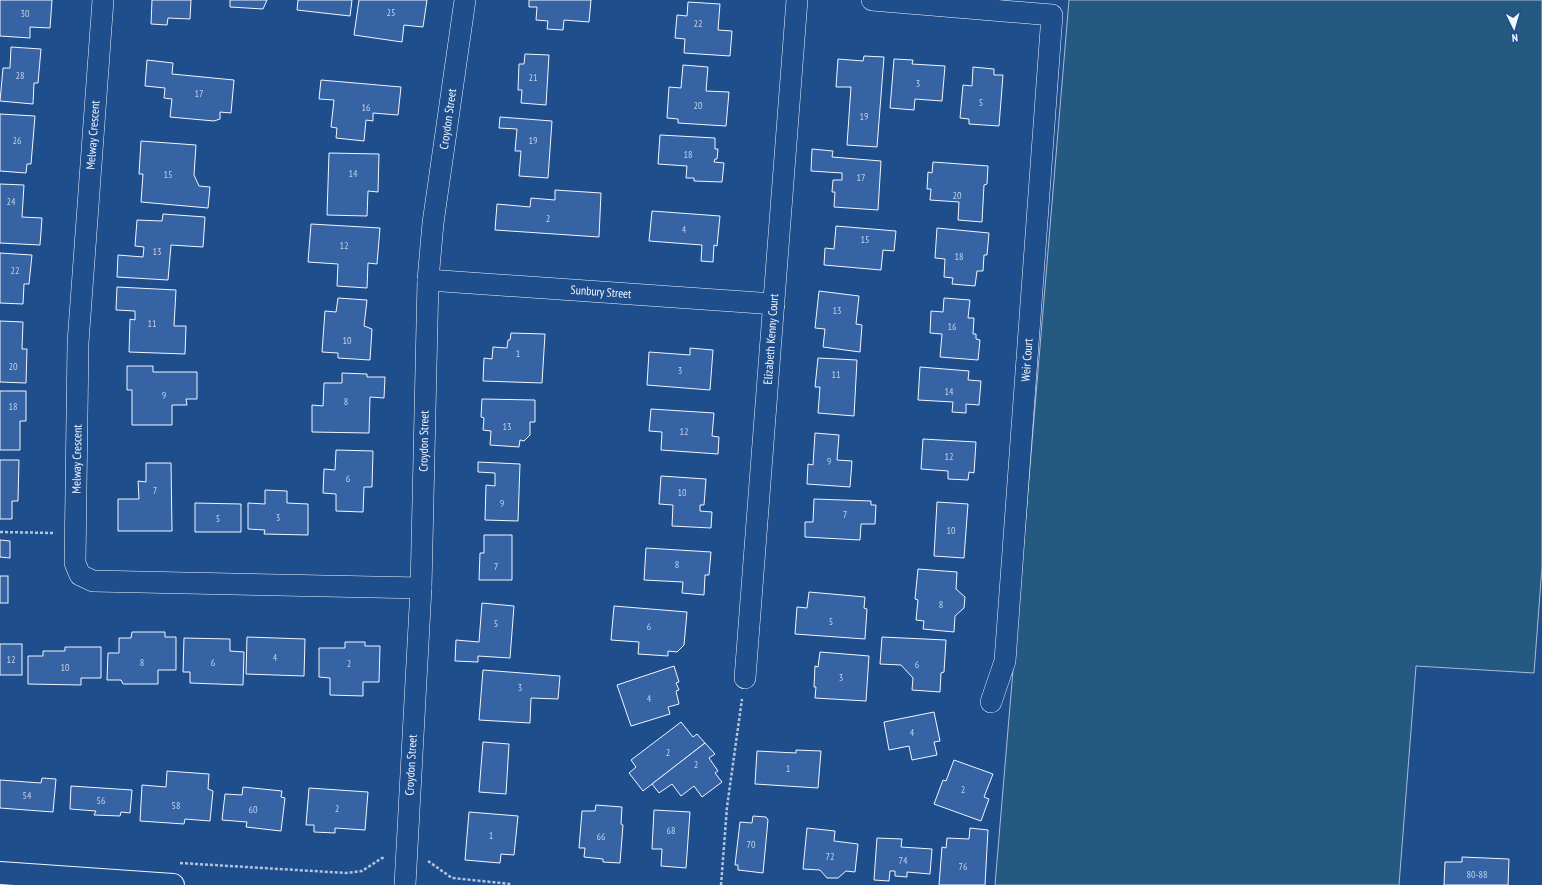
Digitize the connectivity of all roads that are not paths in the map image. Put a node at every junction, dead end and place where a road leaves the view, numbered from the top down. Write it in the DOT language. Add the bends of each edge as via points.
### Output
graph roads {
  1 [pos="103,0"];
  2 [pos="465,0"];
  3 [pos="797,0"];
  4 [pos="872,0"];
  5 [pos="428,280"];
  6 [pos="774,304"];
  7 [pos="420,588"];
  8 [pos="745,678"];
  9 [pos="991,702"];
  10 [pos="0,873"];
  11 [pos="24,880"];
  12 [pos="173,885"];
  13 [pos="405,885"];
  1 -- 7 [label="street, Melway Crescent" via="78,343 75,563 80,575 93,581"];
  2 -- 5 [label="street, Croydon Street" via="433,222"];
  3 -- 6 [label="street, Elizabeth Kenny Court"];
  4 -- 9 [label="street, Weir Court" via="1052,15 1005,661"];
  5 -- 6 [label="street, Sunbury Street"];
  5 -- 7 [label="street, Croydon Street"];
  6 -- 8 [label="street, Elizabeth Kenny Court"];
  7 -- 13 [label="street, Croydon Street"];
  10 -- 11 [label="street"];
  11 -- 12 [label="street"];
}
